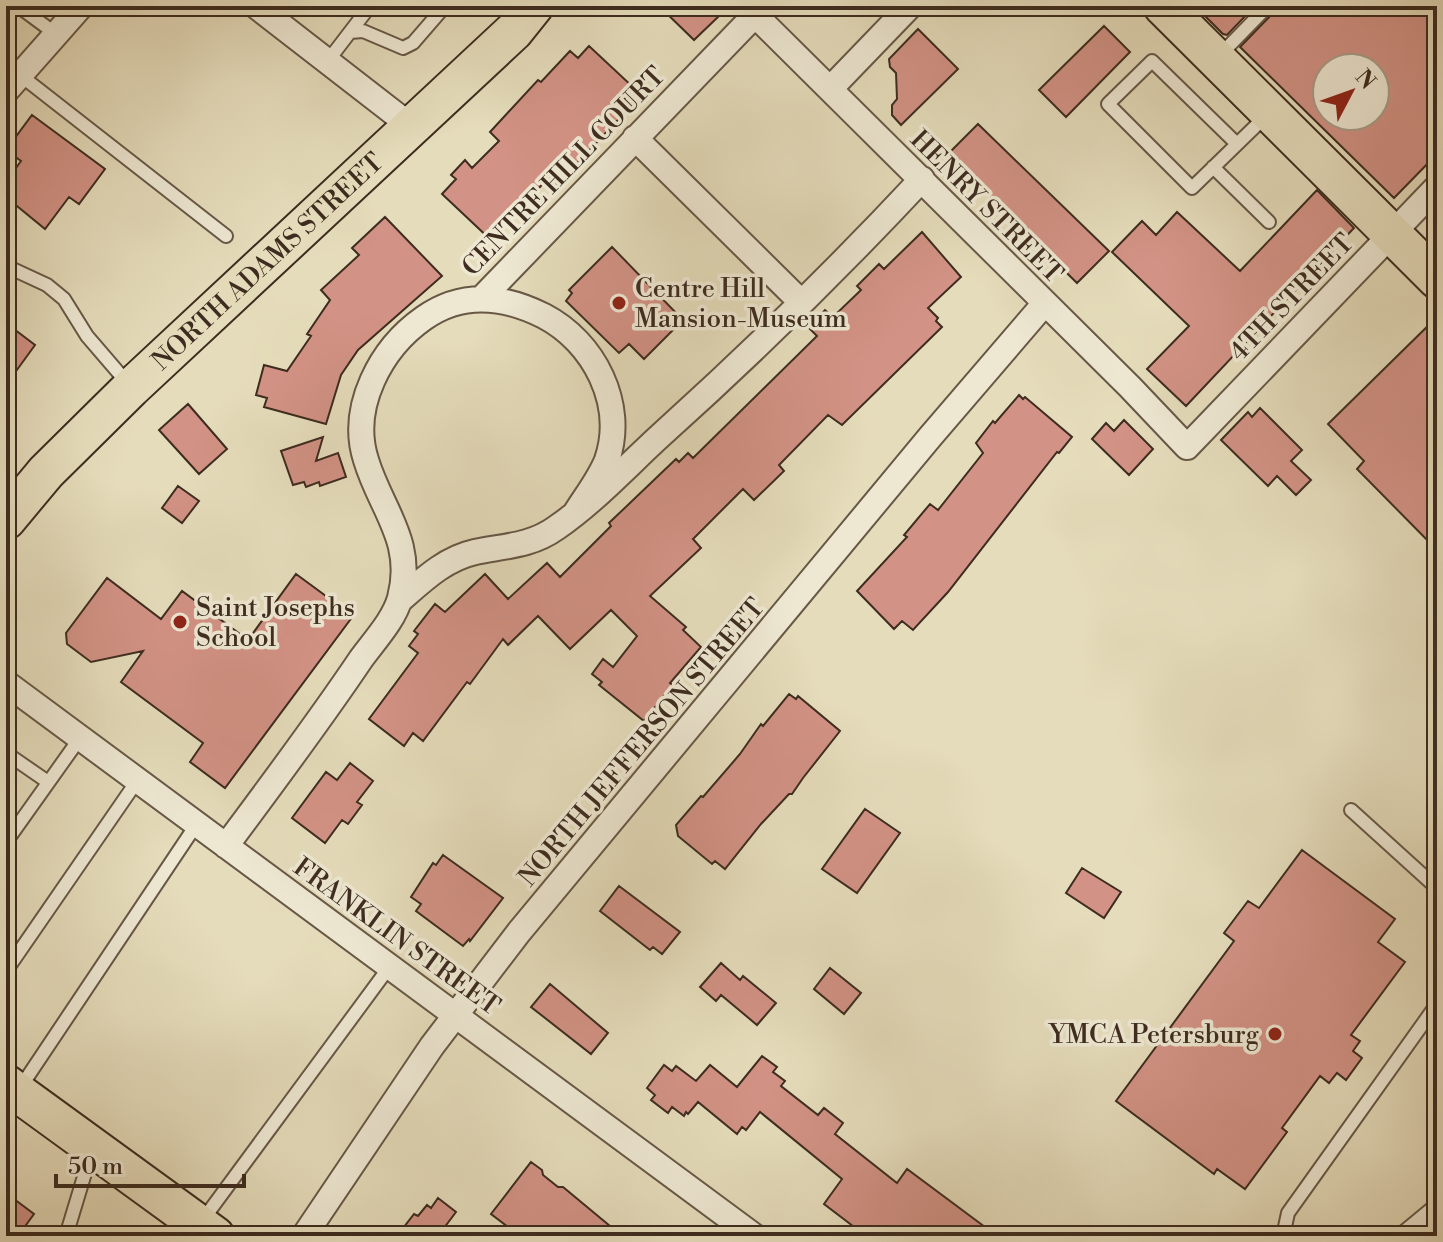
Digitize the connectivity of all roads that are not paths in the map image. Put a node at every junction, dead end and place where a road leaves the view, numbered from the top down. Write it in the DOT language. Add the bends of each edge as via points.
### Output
graph roads {
  1 [pos="18,6"];
  2 [pos="81,6"];
  3 [pos="256,6"];
  4 [pos="370,6"];
  5 [pos="445,6"];
  6 [pos="534,6"];
  7 [pos="910,6"];
  8 [pos="1163,6"];
  9 [pos="1268,6"];
  10 [pos="750,10"];
  11 [pos="350,32"];
  12 [pos="56,34"];
  13 [pos="1217,59"];
  14 [pos="327,62"];
  15 [pos="11,77"];
  16 [pos="830,89"];
  17 [pos="1270,112"];
  18 [pos="412,127"];
  19 [pos="635,138"];
  20 [pos="1237,144"];
  21 [pos="1213,167"];
  22 [pos="922,179"];
  23 [pos="1437,187"];
  24 [pos="1269,222"];
  25 [pos="1391,234"];
  26 [pos="226,236"];
  27 [pos="6,266"];
  28 [pos="1437,279"];
  29 [pos="482,298"];
  30 [pos="801,302"];
  31 [pos="1045,303"];
  32 [pos="131,388"];
  33 [pos="1187,447"];
  34 [pos="576,512"];
  35 [pos="6,520"];
  36 [pos="399,601"];
  37 [pos="6,683"];
  38 [pos="80,738"];
  39 [pos="6,753"];
  40 [pos="137,781"];
  41 [pos="48,782"];
  42 [pos="1351,810"];
  43 [pos="196,825"];
  44 [pos="6,842"];
  45 [pos="226,846"];
  46 [pos="1437,888"];
  47 [pos="390,966"];
  48 [pos="6,971"];
  49 [pos="1437,1004"];
  50 [pos="457,1014"];
  51 [pos="10,1095"];
  52 [pos="93,1147"];
  53 [pos="1437,1212"];
  54 [pos="208,1232"];
  55 [pos="66,1236"];
  56 [pos="304,1236"];
  57 [pos="754,1236"];
  58 [pos="1283,1236"];
  59 [pos="1408,1236"];
  1 -- 12 [label="lane"];
  2 -- 12 [label="street"];
  3 -- 14 [label="street"];
  4 -- 11 [label="lane"];
  5 -- 11 [label="lane" via="403,48 363,31"];
  6 -- 18 [label="main road, NORTH ADAMS STREET"];
  7 -- 16 [label="street"];
  8 -- 13 [label="main road"];
  9 -- 13 [label="lane"];
  10 -- 16 [label="street, HENRY STREET"];
  10 -- 19 [label="street, CENTRE HILL COURT"];
  11 -- 14 [label="lane"];
  12 -- 15 [label="street"];
  13 -- 17 [label="main road"];
  14 -- 18 [label="street"];
  15 -- 26 [label="lane"];
  16 -- 22 [label="street, HENRY STREET"];
  17 -- 20 [label="lane"];
  17 -- 25 [label="main road"];
  18 -- 32 [label="main road, NORTH ADAMS STREET"];
  19 -- 29 [label="street, CENTRE HILL COURT"];
  19 -- 30 [label="street"];
  20 -- 21 [label="lane"];
  20 -- 21 [label="lane" via="1152,61 1108,104 1192,188"];
  21 -- 24 [label="lane"];
  22 -- 30 [label="street"];
  22 -- 31 [label="street, HENRY STREET"];
  23 -- 25 [label="street, 4TH STREET"];
  25 -- 28 [label="main road"];
  25 -- 33 [label="street, 4TH STREET"];
  27 -- 32 [label="lane" via="64,299"];
  29 -- 34 [label="street" via="521,305 551,320 590,355 603,380 612,434 606,461"];
  29 -- 36 [label="street, CENTRE HILL COURT" via="456,302 407,330 374,374 366,401 365,458 402,551 405,572"];
  30 -- 34 [label="street"];
  31 -- 33 [label="street, HENRY STREET"];
  31 -- 50 [label="street, NORTH JEFFERSON STREET" via="519,932"];
  32 -- 35 [label="main road, NORTH ADAMS STREET"];
  34 -- 36 [label="street" via="531,542 449,562"];
  36 -- 45 [label="street"];
  37 -- 38 [label="street, FRANKLIN STREET"];
  38 -- 40 [label="street, FRANKLIN STREET"];
  38 -- 41 [label="lane"];
  39 -- 41 [label="lane"];
  40 -- 43 [label="street, FRANKLIN STREET"];
  40 -- 48 [label="lane"];
  41 -- 44 [label="lane"];
  42 -- 46 [label="lane"];
  43 -- 45 [label="street, FRANKLIN STREET"];
  43 -- 51 [label="lane"];
  45 -- 47 [label="street, FRANKLIN STREET"];
  47 -- 50 [label="street, FRANKLIN STREET"];
  47 -- 54 [label="lane"];
  49 -- 58 [label="lane" via="1288,1213"];
  50 -- 56 [label="street, NORTH JEFFERSON STREET"];
  50 -- 57 [label="street, FRANKLIN STREET"];
  51 -- 52 [label="main road"];
  52 -- 54 [label="main road"];
  52 -- 55 [label="lane"];
  53 -- 59 [label="street"];
}
